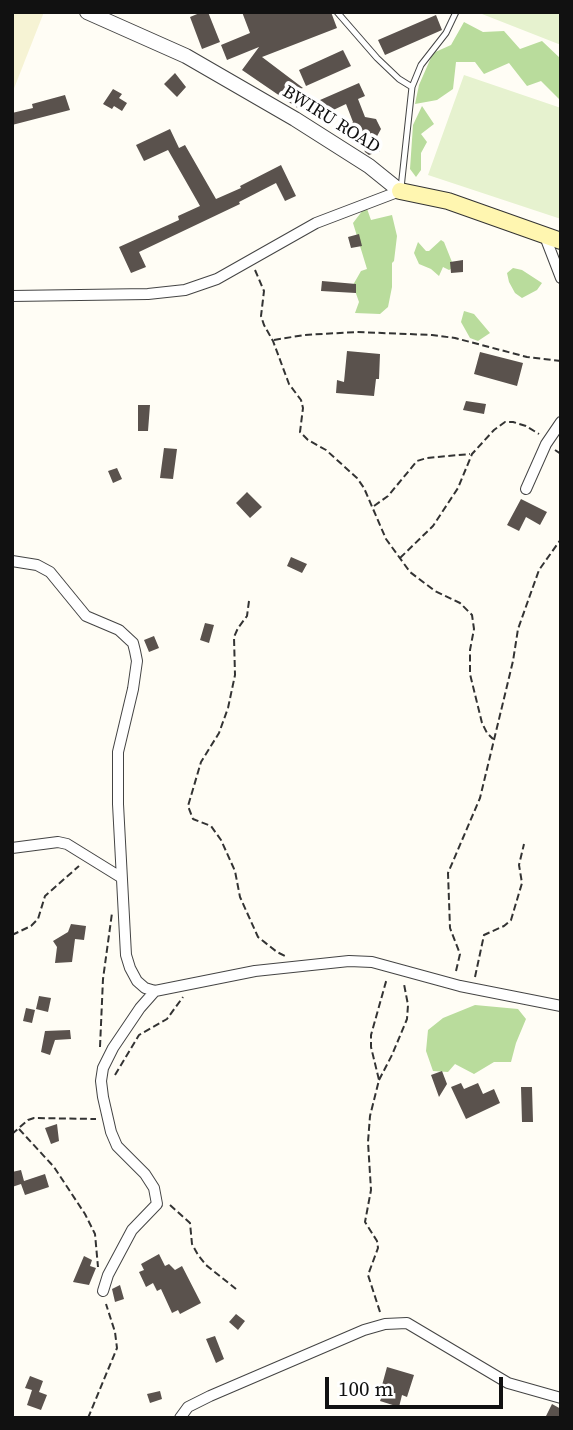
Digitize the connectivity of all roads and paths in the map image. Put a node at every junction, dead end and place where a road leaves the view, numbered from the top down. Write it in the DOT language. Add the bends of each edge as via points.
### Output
graph roads {
  1 [pos="87,12"];
  2 [pos="337,12"];
  3 [pos="456,12"];
  4 [pos="412,87"];
  5 [pos="400,191"];
  6 [pos="544,234"];
  7 [pos="561,240"];
  8 [pos="249,261"];
  9 [pos="561,278"];
  10 [pos="12,296"];
  11 [pos="273,341"];
  12 [pos="561,361"];
  13 [pos="561,422"];
  14 [pos="546,444"];
  15 [pos="472,454"];
  16 [pos="526,489"];
  17 [pos="373,507"];
  18 [pos="561,539"];
  19 [pos="400,559"];
  20 [pos="12,561"];
  21 [pos="249,601"];
  22 [pos="494,739"];
  23 [pos="524,844"];
  24 [pos="12,848"];
  25 [pos="87,856"];
  26 [pos="122,878"];
  27 [pos="114,907"];
  28 [pos="12,935"];
  29 [pos="305,965"];
  30 [pos="396,968"];
  31 [pos="200,981"];
  32 [pos="460,986"];
  33 [pos="472,988"];
  34 [pos="155,991"];
  35 [pos="561,1006"];
  36 [pos="103,1068"];
  37 [pos="379,1080"];
  38 [pos="103,1097"];
  39 [pos="107,1119"];
  40 [pos="19,1129"];
  41 [pos="12,1134"];
  42 [pos="157,1196"];
  43 [pos="99,1269"];
  44 [pos="236,1289"];
  45 [pos="103,1292"];
  46 [pos="385,1324"];
  47 [pos="561,1398"];
  48 [pos="88,1418"];
  49 [pos="180,1418"];
  1 -- 5 [label="street, BWIRU ROAD" via="186,56 295,118"];
  2 -- 4 [label="lane" via="377,58"];
  3 -- 4 [label="lane"];
  4 -- 5 [label="lane"];
  5 -- 6 [label="main road, BWIRU ROAD" via="448,201"];
  5 -- 8 [label="street" via="316,223"];
  6 -- 7 [label="main road, BWIRU ROAD"];
  6 -- 9 [label="street"];
  8 -- 10 [label="street" via="186,290"];
  8 -- 11 [label="path" via="264,291 261,316"];
  11 -- 12 [label="path" via="304,335 408,333 455,338"];
  11 -- 17 [label="path" via="289,384 301,400 300,432 349,469"];
  13 -- 14 [label="street"];
  14 -- 15 [label="path" via="534,430 505,422"];
  14 -- 16 [label="street"];
  15 -- 17 [label="path" via="421,459"];
  15 -- 19 [label="path" via="458,488 433,526"];
  17 -- 19 [label="path"];
  18 -- 22 [label="path" via="539,570 518,629"];
  19 -- 22 [label="path" via="410,572 468,609 474,621 470,674 482,723"];
  20 -- 26 [label="street" via="50,572 86,616 118,630 133,643 137,661 134,689 118,752"];
  21 -- 29 [label="path" via="247,617 234,637 228,708 201,762 188,806 193,819 211,826 221,840 258,937"];
  22 -- 32 [label="path" via="480,798 448,873 450,928 460,954 456,970"];
  23 -- 33 [label="path" via="519,865 522,883 511,920 484,935"];
  24 -- 25 [label="street" via="58,842"];
  25 -- 26 [label="street"];
  25 -- 28 [label="path" via="46,896 38,919"];
  26 -- 34 [label="street" via="126,955 137,981"];
  27 -- 36 [label="path" via="103,979"];
  29 -- 30 [label="street" via="349,961"];
  29 -- 31 [label="street"];
  30 -- 32 [label="street"];
  30 -- 37 [label="path" via="371,1035"];
  30 -- 37 [label="path" via="408,1005 407,1019"];
  31 -- 34 [label="street"];
  31 -- 38 [label="path" via="167,1019 139,1035"];
  32 -- 33 [label="street"];
  33 -- 35 [label="street"];
  34 -- 36 [label="street"];
  36 -- 38 [label="street"];
  37 -- 46 [label="path" via="370,1116 371,1190 365,1222 377,1241 368,1275"];
  38 -- 39 [label="street"];
  39 -- 40 [label="path" via="42,1116"];
  39 -- 42 [label="street" via="117,1146 145,1174"];
  40 -- 41 [label="path"];
  40 -- 43 [label="path" via="54,1167 92,1226"];
  42 -- 44 [label="path" via="190,1223 198,1255"];
  42 -- 45 [label="street" via="157,1204 126,1240"];
  45 -- 48 [label="path" via="117,1348"];
  46 -- 47 [label="street" via="407,1323 508,1383"];
  46 -- 49 [label="street" via="210,1396 188,1407"];
}
